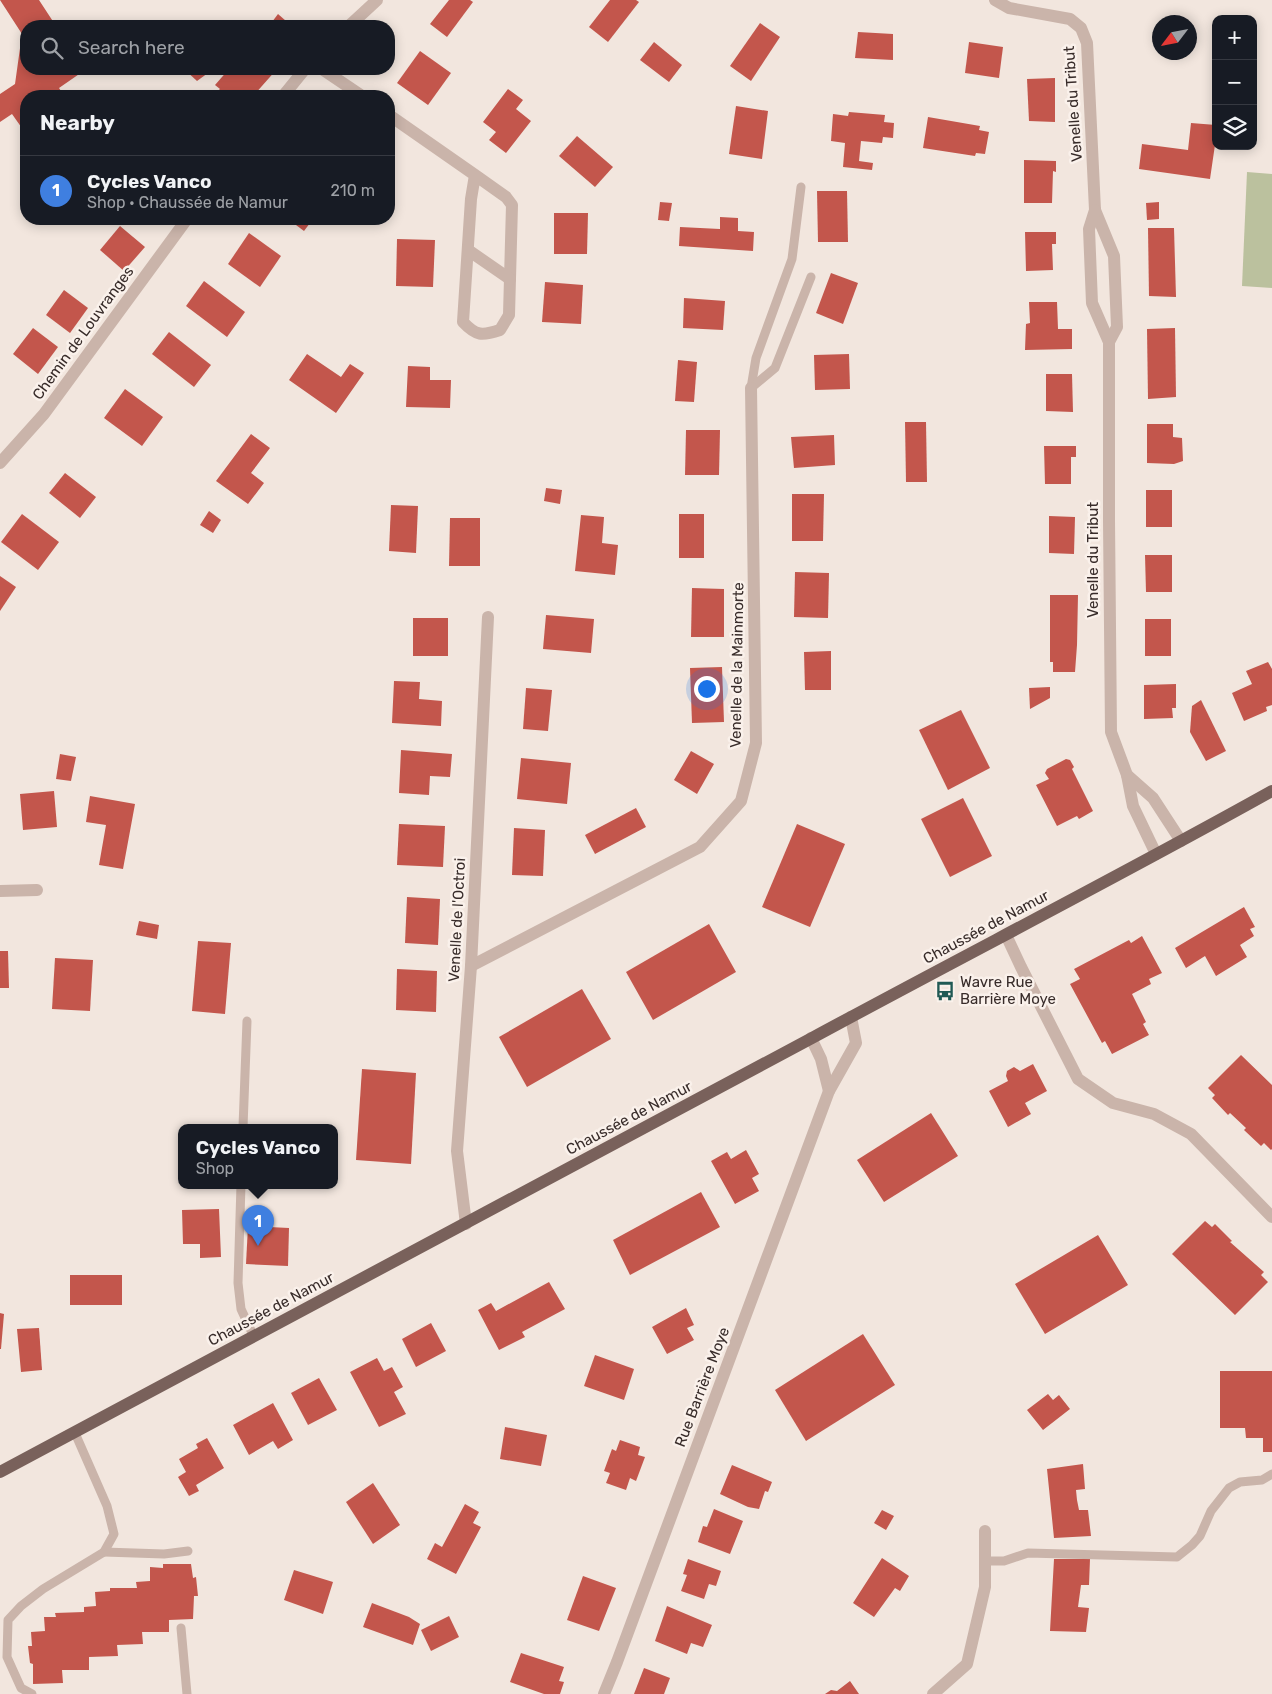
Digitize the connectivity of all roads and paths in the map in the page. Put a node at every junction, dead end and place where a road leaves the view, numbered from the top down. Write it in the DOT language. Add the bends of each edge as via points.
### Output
graph roads {
  1 [pos="377,0"];
  2 [pos="995,0"];
  3 [pos="355,20"];
  4 [pos="300,75"];
  5 [pos="331,75"];
  6 [pos="288,90"];
  7 [pos="353,90"];
  8 [pos="395,119"];
  9 [pos="475,175"];
  10 [pos="801,187"];
  11 [pos="1095,210"];
  12 [pos="183,225"];
  13 [pos="468,250"];
  14 [pos="810,277"];
  15 [pos="510,279"];
  16 [pos="1109,342"];
  17 [pos="751,388"];
  18 [pos="0,463"];
  19 [pos="488,617"];
  20 [pos="1127,775"];
  21 [pos="1272,791"];
  22 [pos="1181,841"];
  23 [pos="1156,854"];
  24 [pos="37,890"];
  25 [pos="0,891"];
  26 [pos="1006,935"];
  27 [pos="471,966"];
  28 [pos="851,1017"];
  29 [pos="247,1021"];
  30 [pos="811,1038"];
  31 [pos="829,1091"];
  32 [pos="244,1124"];
  33 [pos="241,1189"];
  34 [pos="1272,1217"];
  35 [pos="466,1224"];
  36 [pos="254,1337"];
  37 [pos="75,1433"];
  38 [pos="0,1472"];
  39 [pos="1272,1474"];
  40 [pos="984,1531"];
  41 [pos="188,1551"];
  42 [pos="104,1552"];
  43 [pos="985,1561"];
  44 [pos="181,1628"];
  45 [pos="32,1694"];
  46 [pos="187,1694"];
  47 [pos="604,1694"];
  48 [pos="933,1694"];
  1 -- 3 [label="street"];
  2 -- 11 [label="street, Venelle du Tribut" via="1009,8 1070,19 1081,28 1088,43"];
  4 -- 6 [label="street"];
  5 -- 7 [label="street"];
  8 -- 9 [label="street"];
  9 -- 13 [label="street"];
  9 -- 15 [label="street" via="512,205"];
  10 -- 17 [label="lane" via="792,259 756,358"];
  11 -- 16 [label="street, Venelle du Tribut" via="1089,229 1092,303"];
  11 -- 16 [label="street, Venelle du Tribut" via="1114,256 1118,327"];
  12 -- 18 [label="street, Chemin de Louvranges" via="44,414"];
  13 -- 15 [label="street"];
  13 -- 15 [label="street" via="464,322 473,332 488,334 500,330 509,315"];
  14 -- 17 [label="lane" via="775,368"];
  16 -- 20 [label="street, Venelle du Tribut" via="1111,732"];
  17 -- 27 [label="street, Venelle de la Mainmorte" via="756,743 741,801 700,847"];
  19 -- 27 [label="street, Venelle de l'Octroi"];
  20 -- 22 [label="street, Venelle du Tribut" via="1153,798"];
  20 -- 23 [label="street, Venelle du Tribut" via="1133,806"];
  21 -- 22 [label="main road, Chaussée de Namur"];
  22 -- 23 [label="main road, Chaussée de Namur"];
  23 -- 26 [label="main road, Chaussée de Namur"];
  24 -- 25 [label="street"];
  26 -- 28 [label="main road, Chaussée de Namur"];
  26 -- 34 [label="street" via="1078,1079 1113,1103 1154,1114 1191,1134"];
  27 -- 35 [label="street, Venelle de l'Octroi" via="458,1151"];
  28 -- 30 [label="main road, Chaussée de Namur"];
  28 -- 31 [label="street, Rue Barrière Moye" via="856,1044"];
  29 -- 32 [label="lane"];
  30 -- 31 [label="street" via="821,1059"];
  30 -- 35 [label="main road, Chaussée de Namur"];
  31 -- 47 [label="street, Rue Barrière Moye"];
  33 -- 36 [label="lane" via="240,1309"];
  35 -- 36 [label="main road, Chaussée de Namur"];
  36 -- 37 [label="main road, Chaussée de Namur"];
  37 -- 38 [label="main road, Chaussée de Namur"];
  37 -- 42 [label="lane" via="107,1506 114,1534"];
  39 -- 43 [label="lane" via="1262,1480 1240,1482 1229,1488 1211,1511 1200,1536 1177,1557 1028,1553 1004,1561"];
  40 -- 43 [label="street"];
  41 -- 42 [label="lane" via="164,1554"];
  42 -- 45 [label="lane" via="43,1589 8,1620 7,1657 21,1688"];
  43 -- 48 [label="street" via="984,1588 967,1664"];
  44 -- 46 [label="lane"];
}
